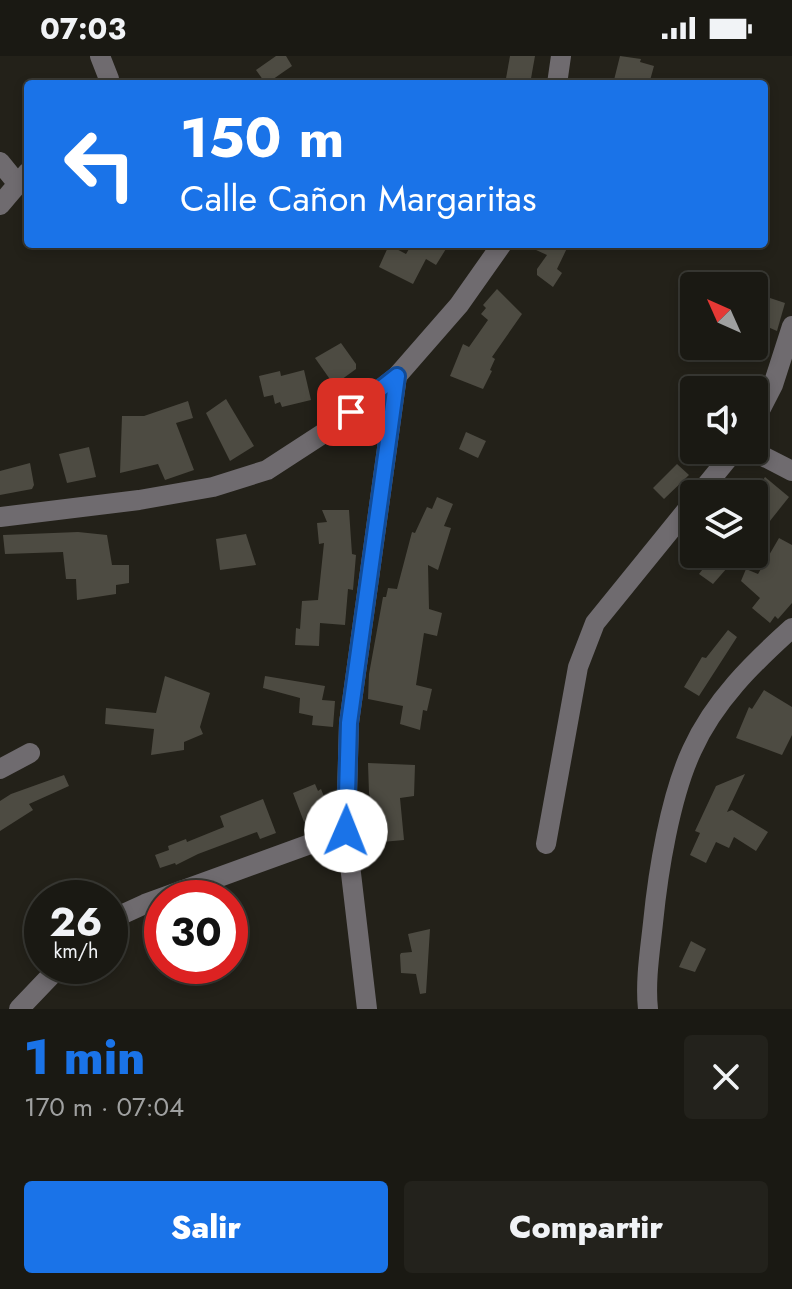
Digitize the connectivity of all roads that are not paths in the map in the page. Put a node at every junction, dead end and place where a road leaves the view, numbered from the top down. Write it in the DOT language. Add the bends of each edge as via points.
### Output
graph roads {
  1 [pos="100,56"];
  2 [pos="561,56"];
  3 [pos="109,80"];
  4 [pos="558,80"];
  5 [pos="0,162"];
  6 [pos="22,178"];
  7 [pos="0,205"];
  8 [pos="499,248"];
  9 [pos="792,326"];
  10 [pos="397,376"];
  11 [pos="768,395"];
  12 [pos="768,459"];
  13 [pos="724,464"];
  14 [pos="792,471"];
  15 [pos="710,480"];
  16 [pos="0,517"];
  17 [pos="680,518"];
  18 [pos="792,628"];
  19 [pos="30,753"];
  20 [pos="0,769"];
  21 [pos="346,831"];
  22 [pos="546,844"];
  23 [pos="128,912"];
  24 [pos="42,984"];
  25 [pos="19,1009"];
  26 [pos="367,1009"];
  27 [pos="648,1009"];
  1 -- 3 [label="street"];
  2 -- 4 [label="street"];
  5 -- 6 [label="street"];
  6 -- 7 [label="street"];
  8 -- 10 [label="street" via="459,305"];
  9 -- 11 [label="street"];
  10 -- 16 [label="street" via="267,470 198,490"];
  10 -- 21 [label="street" via="349,723"];
  12 -- 14 [label="street"];
  13 -- 15 [label="street"];
  17 -- 22 [label="street" via="595,623 578,667"];
  18 -- 27 [label="street" via="754,662 692,750 677,793 656,896"];
  19 -- 20 [label="street"];
  21 -- 23 [label="street"];
  21 -- 26 [label="street"];
  24 -- 25 [label="street"];
}
